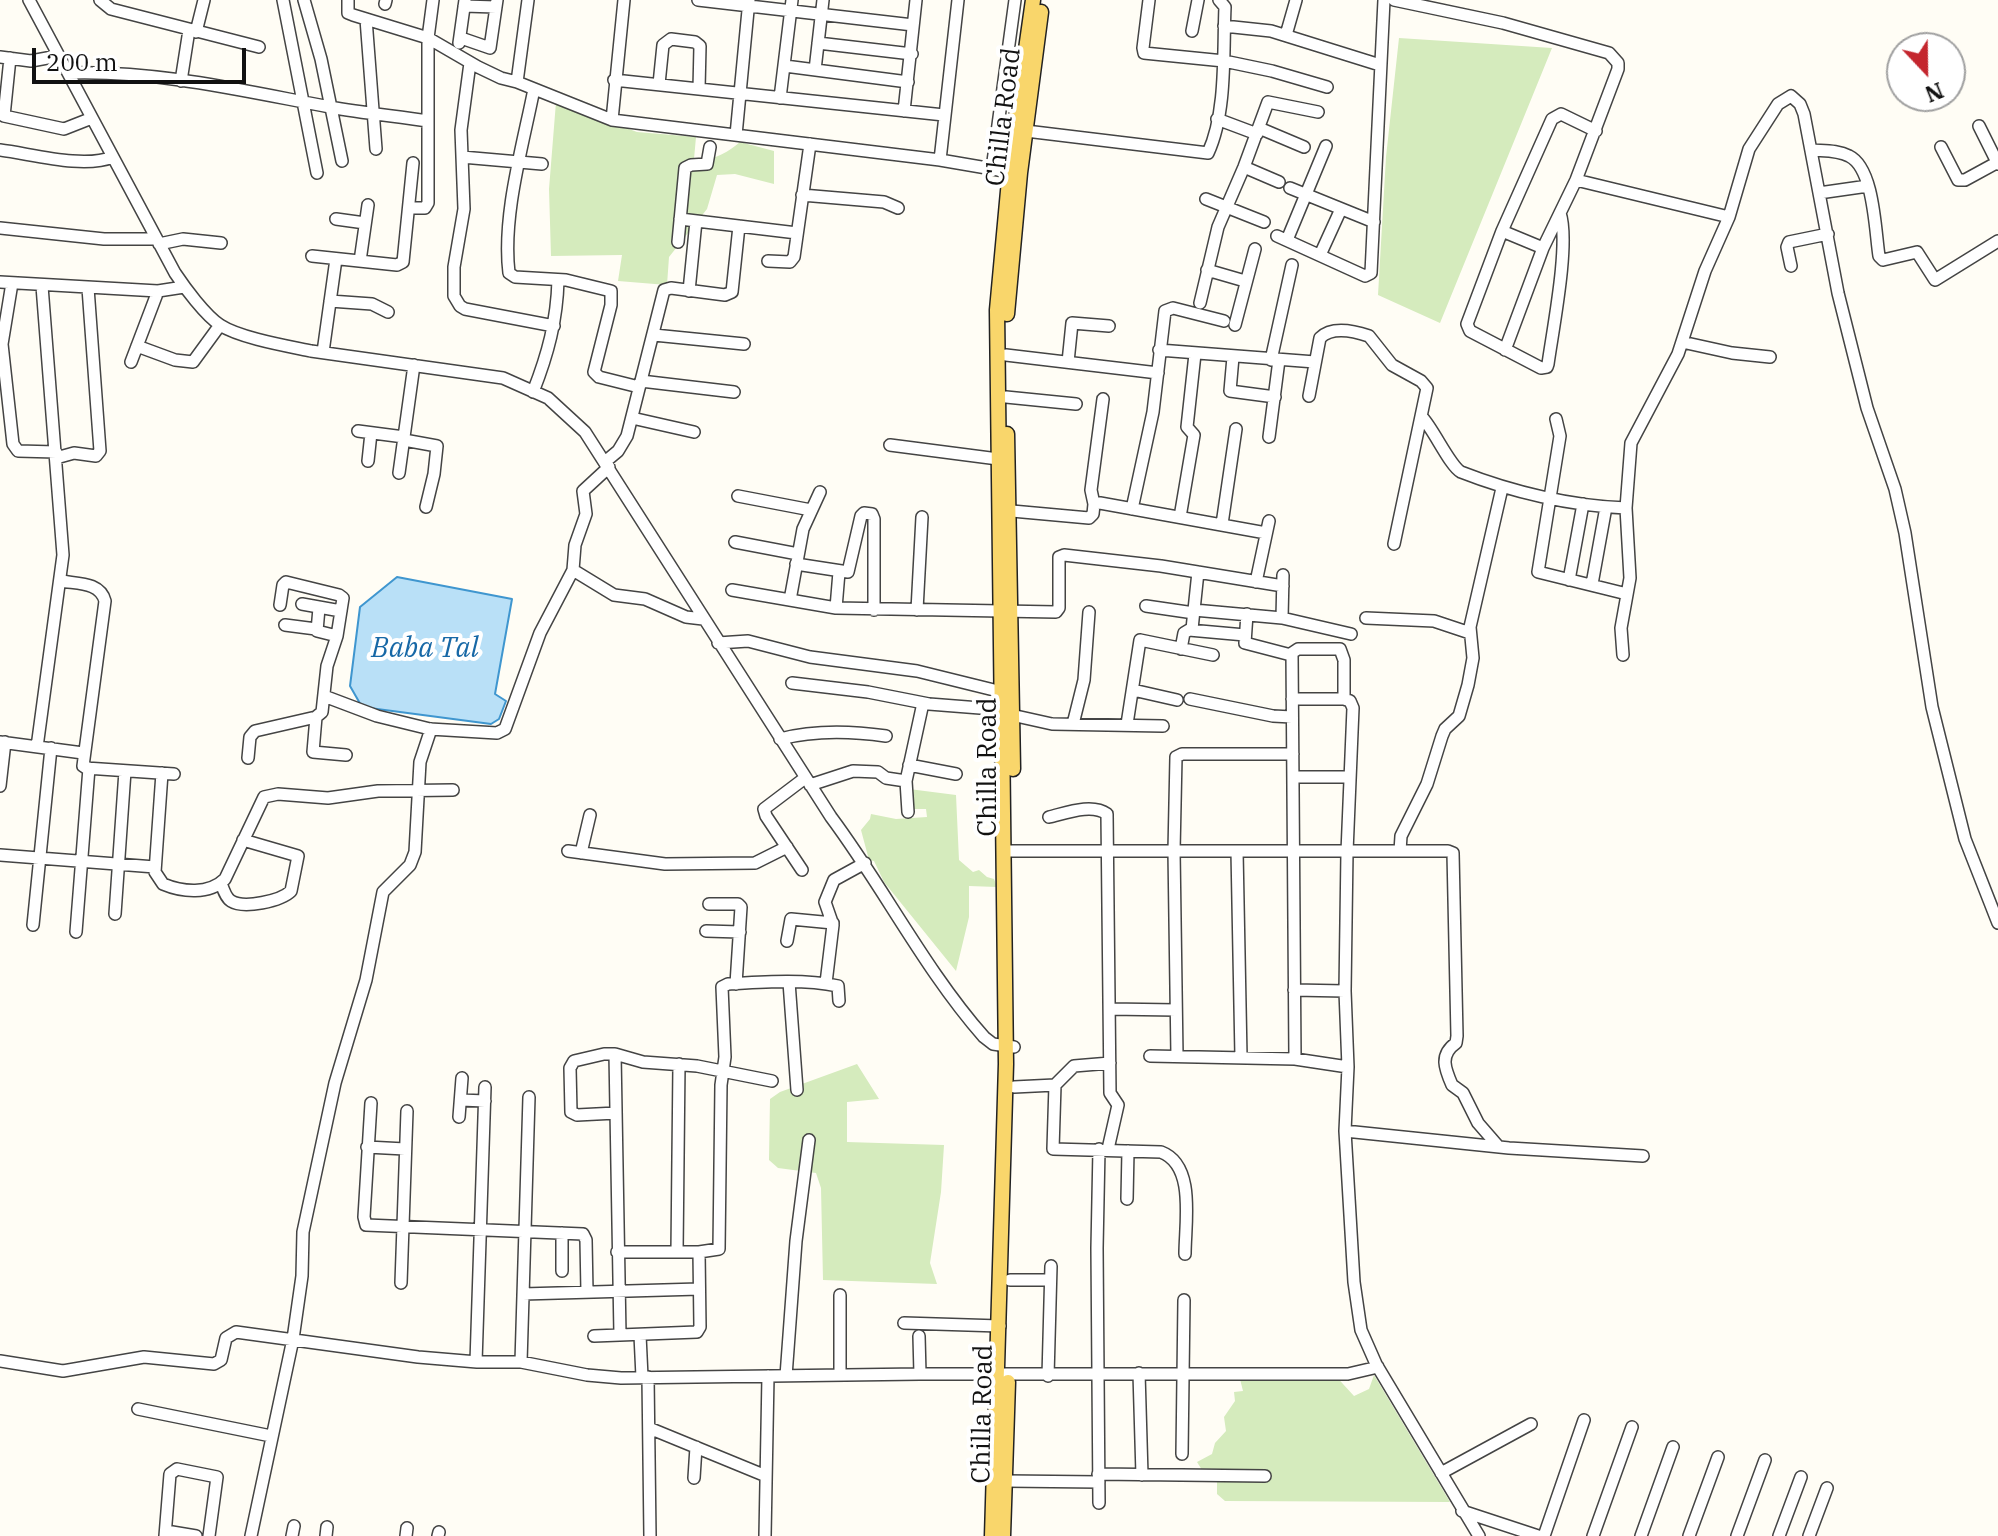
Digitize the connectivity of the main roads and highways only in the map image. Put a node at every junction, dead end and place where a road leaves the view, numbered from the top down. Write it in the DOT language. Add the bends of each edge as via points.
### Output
graph roads {
  1 [pos="1033,0"];
  2 [pos="1042,0"];
  3 [pos="1015,172"];
  4 [pos="1003,365"];
  5 [pos="1004,510"];
  6 [pos="1006,611"];
  7 [pos="1007,715"];
  8 [pos="1010,1046"];
  9 [pos="1008,1148"];
  10 [pos="1003,1376"];
  11 [pos="992,1536"];
  12 [pos="1003,1536"];
  1 -- 3 [label="main road"];
  2 -- 3 [label="main road, Chilla Road" via="1026,131"];
  3 -- 4 [label="main road, Chilla Road"];
  4 -- 5 [label="main road, Chilla Road"];
  4 -- 5 [label="main road" via="998,459"];
  5 -- 6 [label="main road, Chilla Road"];
  6 -- 7 [label="main road, Chilla Road"];
  6 -- 7 [label="main road" via="1002,692"];
  7 -- 8 [label="main road, Chilla Road"];
  8 -- 9 [label="main road"];
  8 -- 9 [label="main road, Chilla Road" via="1014,1087"];
  9 -- 10 [label="main road" via="1000,1326"];
  9 -- 10 [label="main road, Chilla Road" via="1010,1280"];
  10 -- 11 [label="main road, Chilla Road"];
  10 -- 12 [label="main road, Chilla Road"];
}
